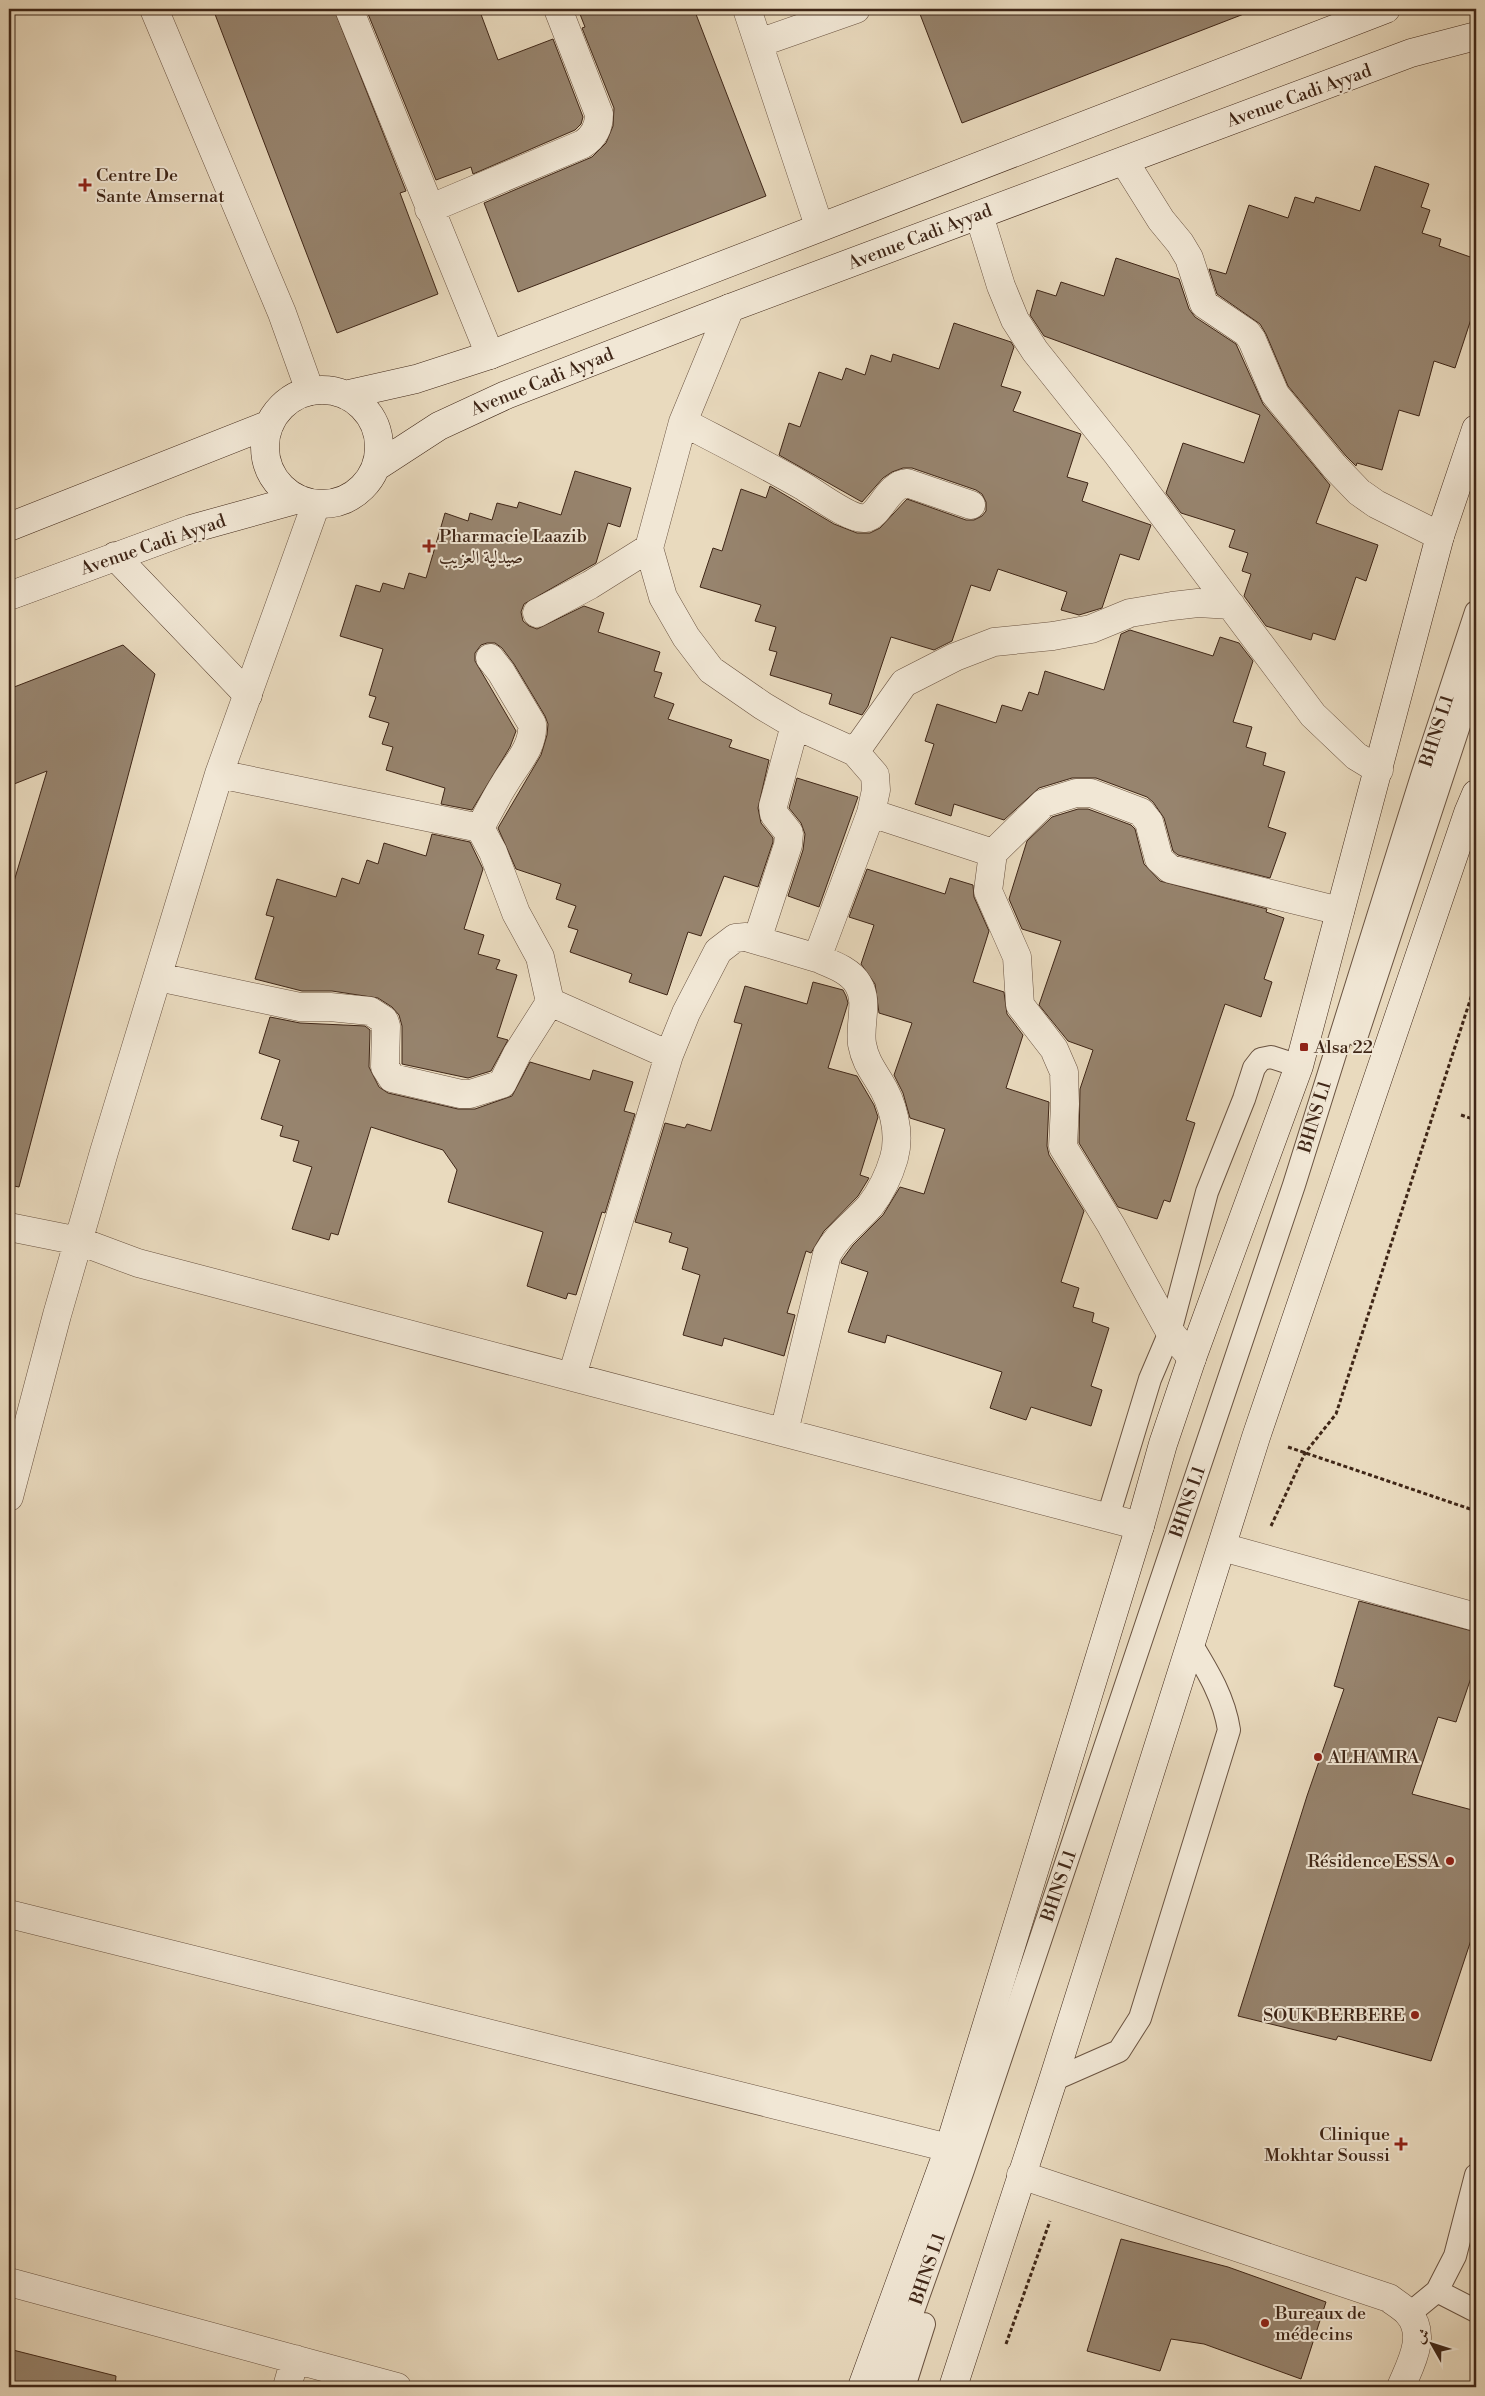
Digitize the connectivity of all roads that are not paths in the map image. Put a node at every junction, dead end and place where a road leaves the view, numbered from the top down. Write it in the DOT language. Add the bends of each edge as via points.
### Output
graph roads {
  1 [pos="154,9"];
  2 [pos="349,9"];
  3 [pos="558,9"];
  4 [pos="746,9"];
  5 [pos="856,9"];
  6 [pos="1386,9"];
  7 [pos="1476,36"];
  8 [pos="760,43"];
  9 [pos="1124,161"];
  10 [pos="428,209"];
  11 [pos="979,215"];
  12 [pos="819,226"];
  13 [pos="730,308"];
  14 [pos="490,355"];
  15 [pos="310,391"];
  16 [pos="345,395"];
  17 [pos="684,422"];
  18 [pos="270,424"];
  19 [pos="1476,429"];
  20 [pos="376,467"];
  21 [pos="307,502"];
  22 [pos="970,505"];
  23 [pos="9,527"];
  24 [pos="1440,536"];
  25 [pos="649,548"];
  26 [pos="114,556"];
  27 [pos="9,596"];
  28 [pos="1231,605"];
  29 [pos="1476,612"];
  30 [pos="537,613"];
  31 [pos="490,658"];
  32 [pos="1476,674"];
  33 [pos="248,695"];
  34 [pos="796,725"];
  35 [pos="855,752"];
  36 [pos="1379,770"];
  37 [pos="219,774"];
  38 [pos="1476,794"];
  39 [pos="870,813"];
  40 [pos="480,828"];
  41 [pos="993,853"];
  42 [pos="1340,911"];
  43 [pos="757,940"];
  44 [pos="817,958"];
  45 [pos="158,977"];
  46 [pos="550,1002"];
  47 [pos="669,1054"];
  48 [pos="1300,1066"];
  49 [pos="9,1227"];
  50 [pos="79,1240"];
  51 [pos="1170,1332"];
  52 [pos="1192,1358"];
  53 [pos="572,1376"];
  54 [pos="784,1432"];
  55 [pos="9,1497"];
  56 [pos="1108,1517"];
  57 [pos="1140,1526"];
  58 [pos="1222,1547"];
  59 [pos="1476,1617"];
  60 [pos="1190,1642"];
  61 [pos="9,1914"];
  62 [pos="1054,2080"];
  63 [pos="949,2148"];
  64 [pos="1476,2174"];
  65 [pos="1021,2175"];
  66 [pos="9,2282"];
  67 [pos="1437,2291"];
  68 [pos="1476,2311"];
  69 [pos="1409,2314"];
  70 [pos="295,2359"];
  71 [pos="287,2387"];
  72 [pos="397,2387"];
  73 [pos="862,2387"];
  74 [pos="886,2387"];
  75 [pos="904,2387"];
  76 [pos="953,2387"];
  77 [pos="1401,2387"];
  1 -- 15 [label="street" via="282,313"];
  2 -- 10 [label="street"];
  3 -- 10 [label="street" via="599,114 593,135 583,144"];
  4 -- 8 [label="street"];
  5 -- 8 [label="street"];
  6 -- 12 [label="street"];
  7 -- 9 [label="street, Avenue Cadi Ayyad" via="1411,53"];
  8 -- 12 [label="street"];
  9 -- 11 [label="street, Avenue Cadi Ayyad"];
  9 -- 24 [label="street" via="1189,258 1204,304 1247,333 1275,394 1334,466 1359,492 1376,504"];
  10 -- 14 [label="street"];
  11 -- 13 [label="street, Avenue Cadi Ayyad"];
  11 -- 28 [label="street" via="1015,320 1035,351"];
  12 -- 14 [label="street"];
  13 -- 17 [label="street"];
  13 -- 20 [label="street, Avenue Cadi Ayyad" via="472,409 406,445"];
  14 -- 16 [label="street" via="416,379"];
  15 -- 16 [label="street" via="328,390"];
  15 -- 18 [label="street" via="280,409"];
  16 -- 20 [label="street" via="368,412 375,425 379,438"];
  17 -- 22 [label="street" via="802,485 828,503 861,518 870,516 902,484"];
  17 -- 25 [label="street"];
  18 -- 21 [label="street" via="266,441 267,459 273,475 284,490"];
  18 -- 23 [label="street"];
  19 -- 24 [label="street"];
  20 -- 21 [label="street" via="366,483 352,495 335,503"];
  21 -- 26 [label="street, Avenue Cadi Ayyad" via="191,529"];
  21 -- 33 [label="street"];
  24 -- 36 [label="street"];
  25 -- 30 [label="street"];
  25 -- 34 [label="street" via="663,597 686,637 711,670"];
  26 -- 27 [label="street, Avenue Cadi Ayyad"];
  26 -- 33 [label="street"];
  28 -- 35 [label="street" via="1198,603 1138,611 1091,629 994,642 978,648 904,684"];
  28 -- 36 [label="street" via="1313,715 1356,756"];
  29 -- 74 [label="lane, BHNS L1" via="1294,1185 969,2151"];
  31 -- 40 [label="street" via="532,724 533,731 522,760 505,781"];
  32 -- 75 [label="lane, BHNS L1"];
  33 -- 37 [label="street"];
  34 -- 35 [label="street"];
  34 -- 43 [label="street" via="773,806 774,814 789,832 788,845"];
  35 -- 39 [label="street" via="875,775 876,790"];
  36 -- 42 [label="street"];
  37 -- 40 [label="street"];
  37 -- 45 [label="street"];
  38 -- 58 [label="street" via="1256,1437"];
  39 -- 41 [label="street"];
  39 -- 44 [label="street"];
  40 -- 46 [label="street" via="493,852 516,913 540,957"];
  41 -- 42 [label="street" via="1044,803 1076,793 1091,793 1142,812 1149,822 1159,859 1170,869"];
  41 -- 51 [label="street" via="988,891 1017,957 1020,1005 1054,1049 1064,1072 1062,1147 1111,1225"];
  42 -- 48 [label="street"];
  43 -- 44 [label="street"];
  43 -- 47 [label="street" via="735,938 718,951"];
  44 -- 54 [label="street" via="847,972 863,992 862,1042 867,1064 889,1099 896,1137 894,1157 880,1191 869,1207 836,1238 826,1254"];
  45 -- 46 [label="street" via="300,1007 370,1011 384,1020 386,1026 385,1068 392,1078 461,1094 502,1084"];
  45 -- 50 [label="street"];
  46 -- 47 [label="street"];
  47 -- 53 [label="street"];
  48 -- 51 [label="lane" via="1271,1057 1261,1059 1254,1068 1207,1192"];
  48 -- 52 [label="street"];
  49 -- 50 [label="street"];
  50 -- 53 [label="street" via="138,1263"];
  50 -- 55 [label="street"];
  51 -- 52 [label="street"];
  51 -- 56 [label="lane" via="1150,1379"];
  52 -- 57 [label="street"];
  53 -- 54 [label="street"];
  54 -- 56 [label="street"];
  56 -- 57 [label="street"];
  57 -- 63 [label="street"];
  58 -- 59 [label="street"];
  58 -- 60 [label="street"];
  60 -- 62 [label="street"];
  60 -- 62 [label="lane" via="1213,1679 1226,1711 1229,1730 1140,2018 1119,2051"];
  61 -- 63 [label="street"];
  62 -- 65 [label="street"];
  63 -- 73 [label="street"];
  64 -- 67 [label="lane" via="1455,2256"];
  65 -- 69 [label="street" via="1389,2298"];
  65 -- 76 [label="street"];
  66 -- 70 [label="street"];
  67 -- 68 [label="lane"];
  67 -- 69 [label="lane"];
  69 -- 77 [label="street" via="1417,2331 1418,2346"];
  70 -- 71 [label="street"];
  70 -- 72 [label="street"];
}
